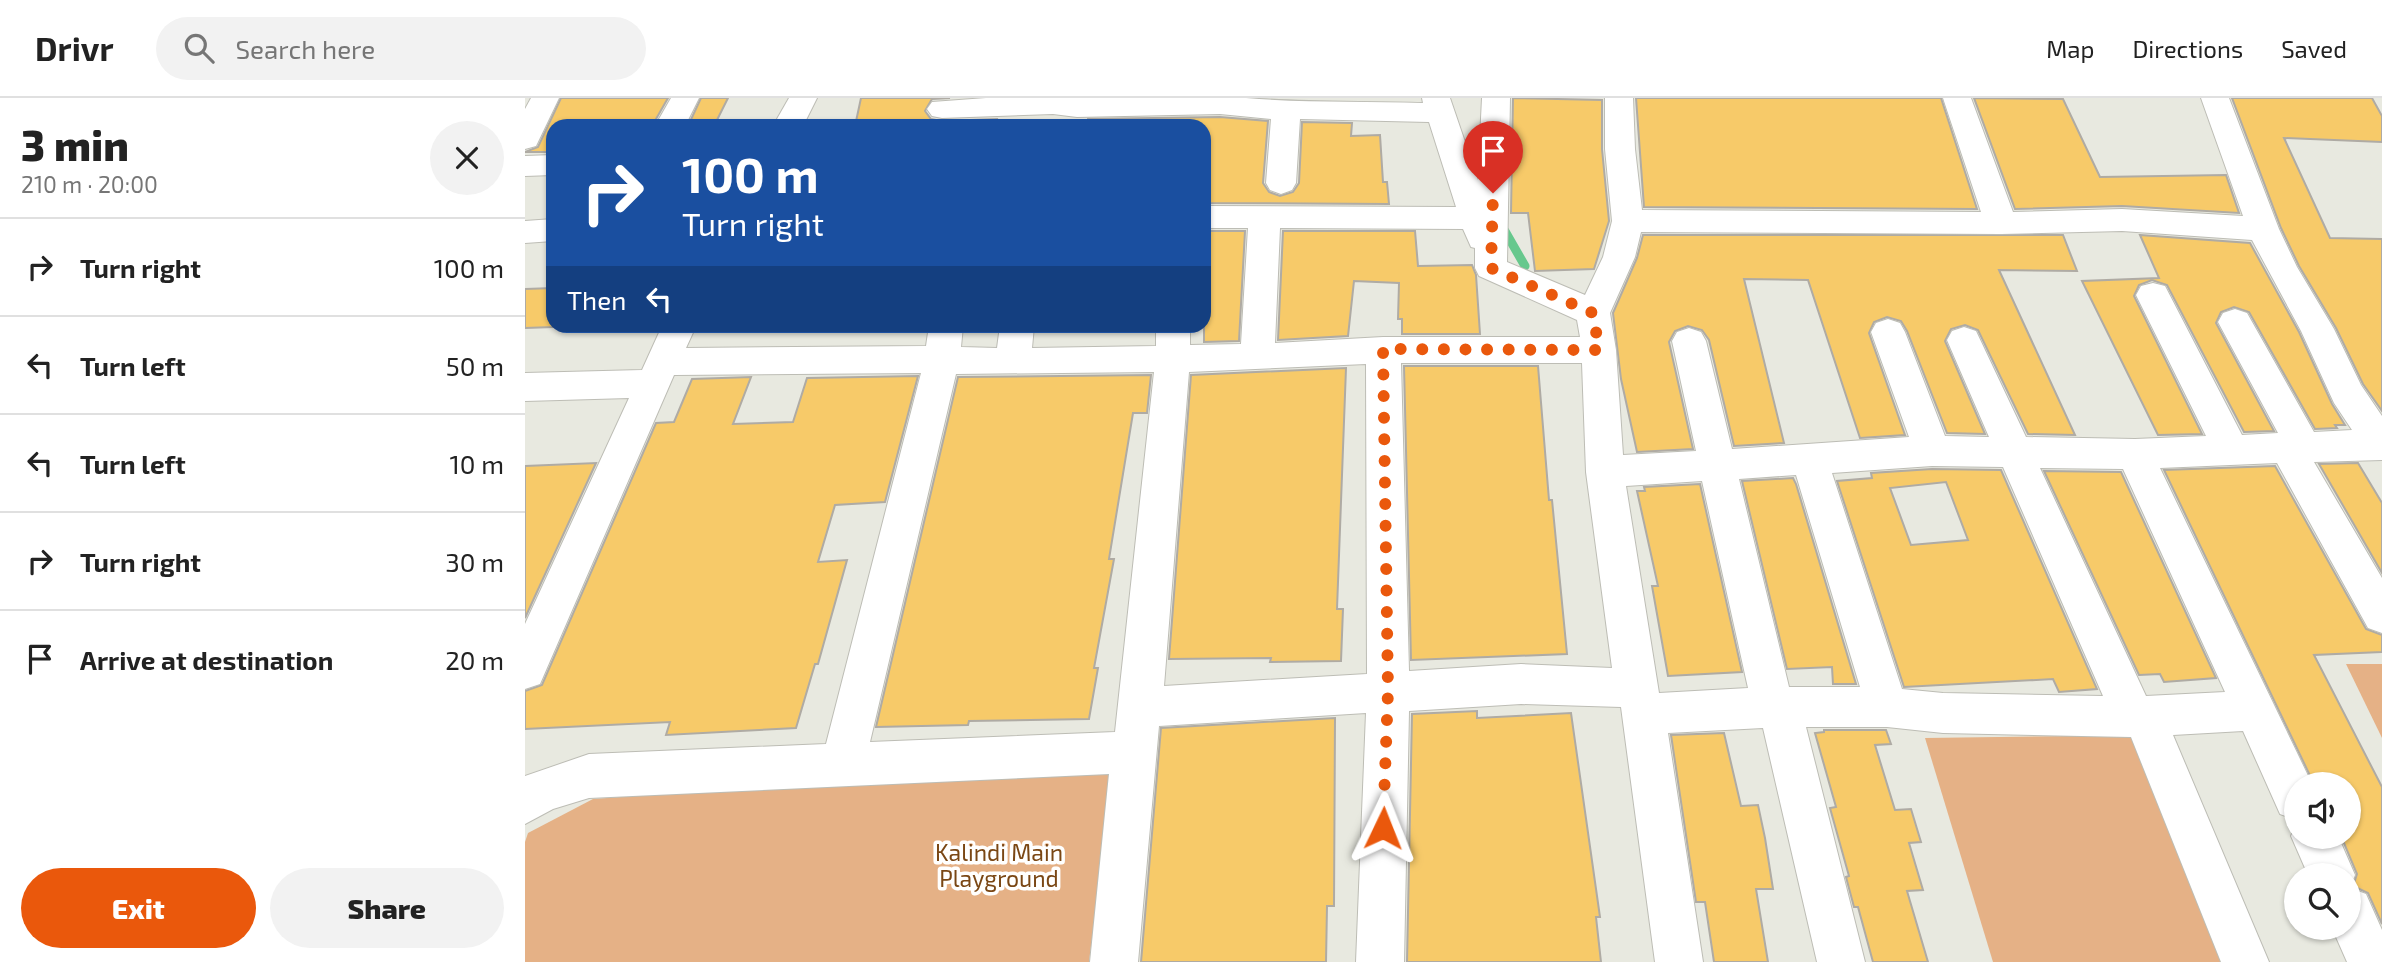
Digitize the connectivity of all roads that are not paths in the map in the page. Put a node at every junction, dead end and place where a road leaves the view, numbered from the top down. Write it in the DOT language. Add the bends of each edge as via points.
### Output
graph roads {
  1 [pos="545,98"];
  2 [pos="685,98"];
  3 [pos="803,98"];
  4 [pos="1496,98"];
  5 [pos="1619,98"];
  6 [pos="1957,98"];
  7 [pos="2215,98"];
  8 [pos="1220,102"];
  9 [pos="1439,105"];
  10 [pos="1302,106"];
  11 [pos="942,111"];
  12 [pos="1075,117"];
  13 [pos="1176,117"];
  14 [pos="674,119"];
  15 [pos="792,119"];
  16 [pos="525,139"];
  17 [pos="546,165"];
  18 [pos="525,166"];
  19 [pos="1281,183"];
  20 [pos="1211,217"];
  21 [pos="1265,217"];
  22 [pos="1628,221"];
  23 [pos="1478,222"];
  24 [pos="2001,223"];
  25 [pos="2263,229"];
  26 [pos="546,230"];
  27 [pos="525,232"];
  28 [pos="1491,268"];
  29 [pos="2153,295"];
  30 [pos="2235,322"];
  31 [pos="1596,332"];
  32 [pos="1888,332"];
  33 [pos="675,333"];
  34 [pos="1016,333"];
  35 [pos="1964,340"];
  36 [pos="1689,341"];
  37 [pos="1173,342"];
  38 [pos="944,343"];
  39 [pos="1383,349"];
  40 [pos="1257,358"];
  41 [pos="1013,362"];
  42 [pos="657,373"];
  43 [pos="525,387"];
  44 [pos="2382,444"];
  45 [pos="2296,447"];
  46 [pos="2015,450"];
  47 [pos="2231,450"];
  48 [pos="1932,451"];
  49 [pos="2135,454"];
  50 [pos="1809,458"];
  51 [pos="1718,465"];
  52 [pos="1605,472"];
  53 [pos="2382,615"];
  54 [pos="525,670"];
  55 [pos="1388,691"];
  56 [pos="1640,701"];
  57 [pos="1141,707"];
  58 [pos="1777,707"];
  59 [pos="1887,707"];
  60 [pos="2255,709"];
  61 [pos="2139,717"];
  62 [pos="1133,752"];
  63 [pos="843,765"];
  64 [pos="2284,772"];
  65 [pos="525,802"];
  66 [pos="2361,938"];
  67 [pos="1114,962"];
  68 [pos="1380,962"];
  69 [pos="1679,962"];
  70 [pos="1841,962"];
  71 [pos="2245,962"];
  72 [pos="2372,962"];
  1 -- 16 [label="street"];
  2 -- 14 [label="street"];
  3 -- 15 [label="street"];
  4 -- 23 [label="street" via="1493,193"];
  5 -- 22 [label="street"];
  6 -- 24 [label="street"];
  7 -- 25 [label="street"];
  8 -- 10 [label="street"];
  8 -- 13 [label="street"];
  9 -- 10 [label="street"];
  9 -- 28 [label="street"];
  10 -- 19 [label="street"];
  11 -- 12 [label="street" via="1053,105"];
  12 -- 13 [label="street"];
  17 -- 18 [label="street"];
  20 -- 21 [label="street"];
  21 -- 23 [label="street"];
  21 -- 40 [label="street"];
  22 -- 24 [label="street"];
  22 -- 31 [label="street"];
  23 -- 28 [label="street"];
  24 -- 25 [label="street" via="2122,220"];
  25 -- 44 [label="street" via="2347,393"];
  26 -- 27 [label="street"];
  28 -- 31 [label="street"];
  29 -- 47 [label="street"];
  30 -- 45 [label="street"];
  31 -- 39 [label="street"];
  31 -- 52 [label="street"];
  32 -- 48 [label="street"];
  33 -- 42 [label="street"];
  34 -- 41 [label="street"];
  35 -- 46 [label="street"];
  36 -- 51 [label="street"];
  37 -- 40 [label="street"];
  37 -- 41 [label="street"];
  37 -- 57 [label="street"];
  38 -- 41 [label="street"];
  38 -- 42 [label="street"];
  38 -- 63 [label="street"];
  39 -- 40 [label="street"];
  39 -- 55 [label="street"];
  42 -- 43 [label="street"];
  42 -- 54 [label="street"];
  44 -- 45 [label="street"];
  45 -- 47 [label="street"];
  45 -- 53 [label="street"];
  46 -- 48 [label="street"];
  46 -- 49 [label="street"];
  46 -- 61 [label="street"];
  47 -- 49 [label="street"];
  48 -- 50 [label="street"];
  49 -- 60 [label="street"];
  50 -- 51 [label="street"];
  50 -- 59 [label="street"];
  51 -- 52 [label="street"];
  51 -- 58 [label="street"];
  52 -- 56 [label="street"];
  55 -- 56 [label="street" via="1521,684"];
  55 -- 57 [label="street"];
  55 -- 68 [label="street"];
  56 -- 58 [label="street"];
  56 -- 69 [label="street"];
  57 -- 62 [label="street"];
  58 -- 59 [label="street"];
  58 -- 70 [label="street"];
  59 -- 61 [label="street" via="1943,713"];
  60 -- 61 [label="street"];
  60 -- 64 [label="street"];
  61 -- 71 [label="street"];
  62 -- 63 [label="street"];
  62 -- 67 [label="street"];
  63 -- 65 [label="street" via="589,776"];
  66 -- 72 [label="street"];
}
